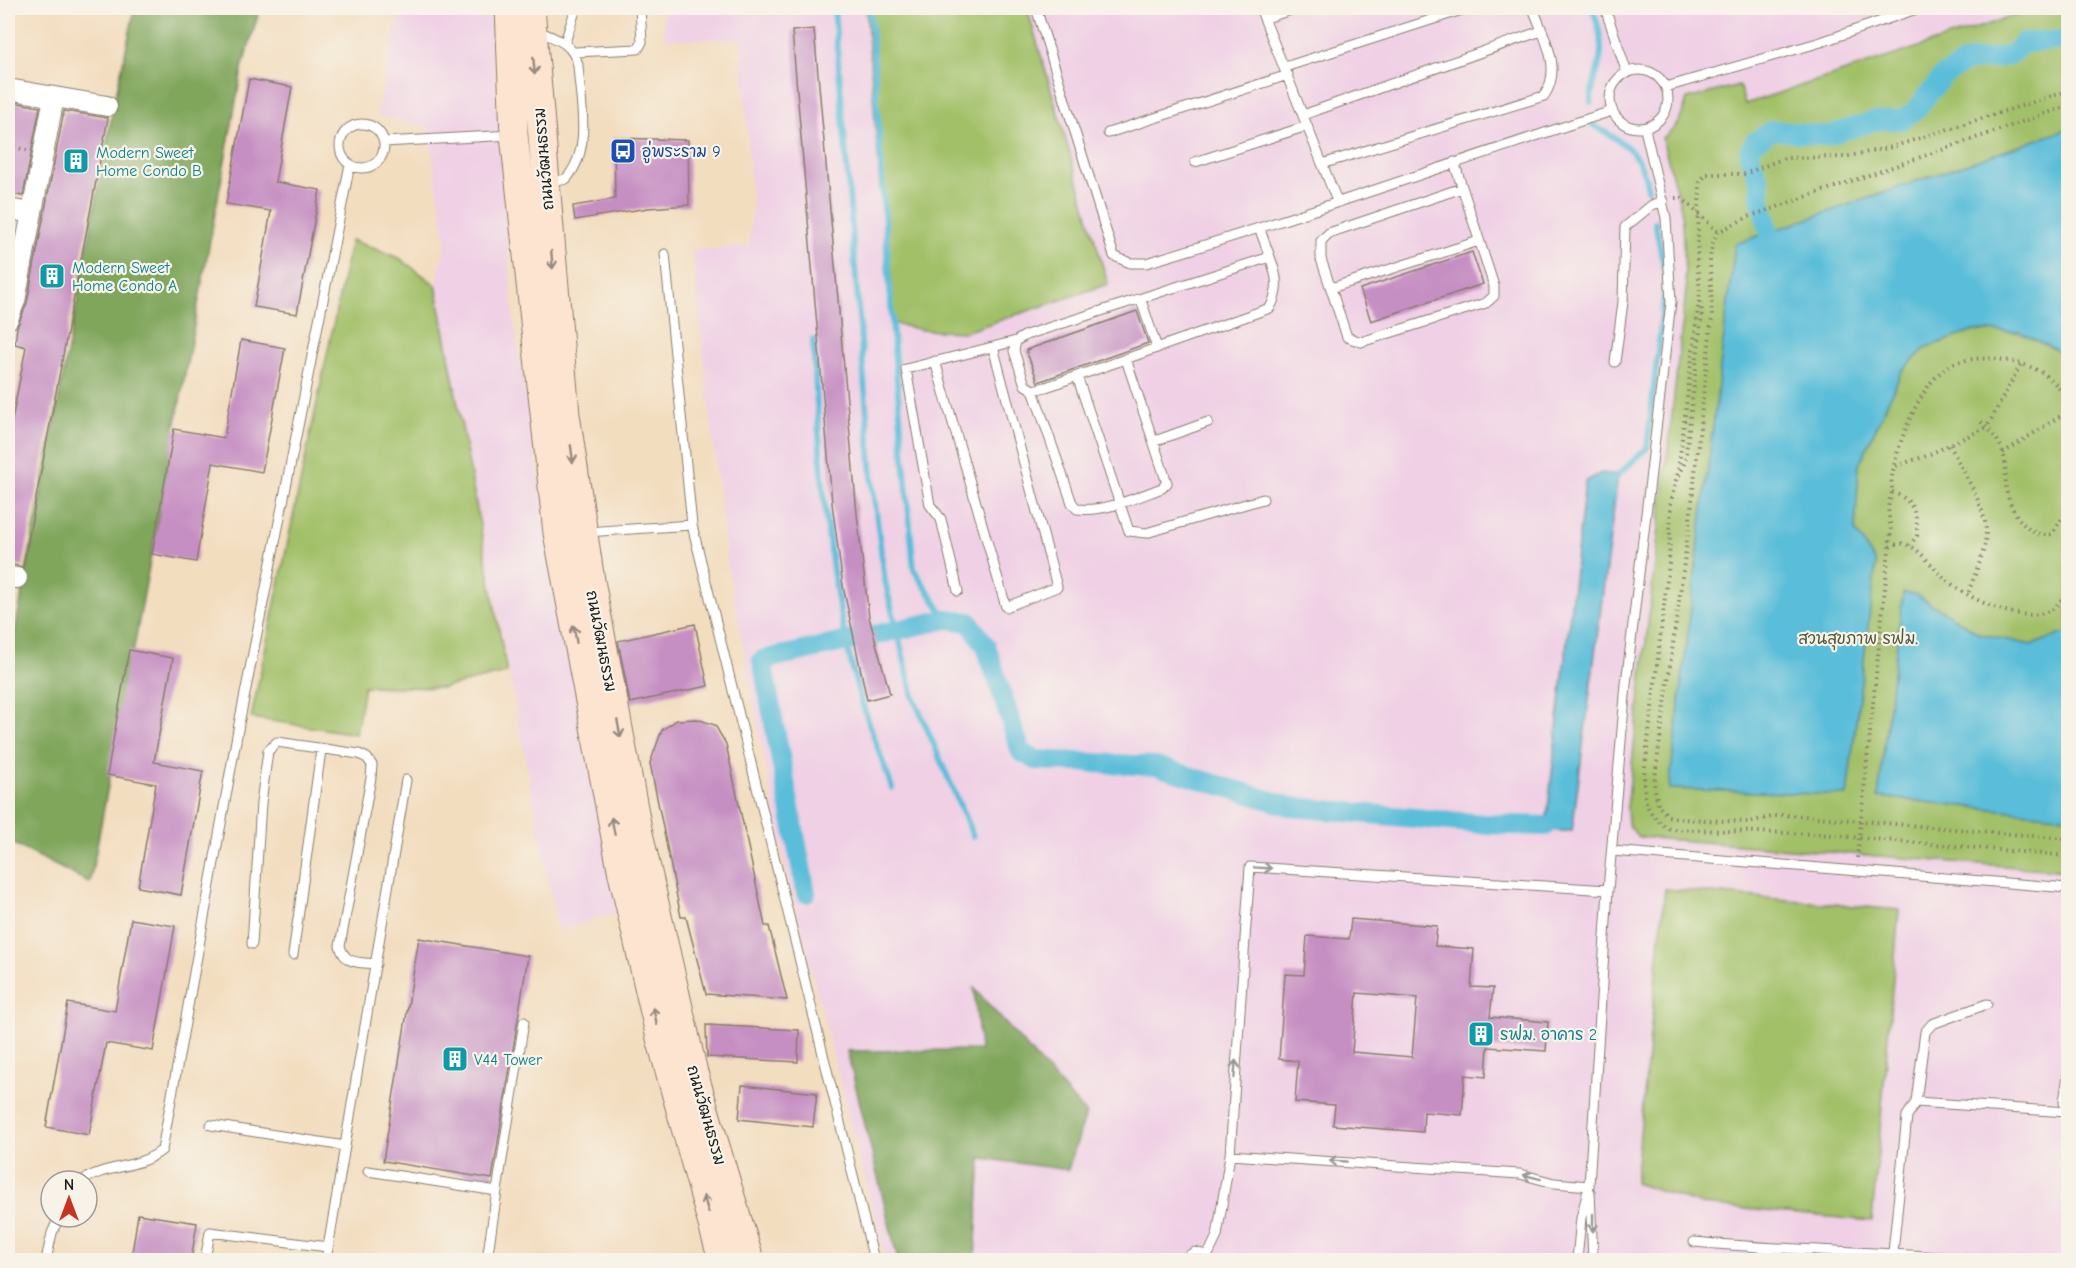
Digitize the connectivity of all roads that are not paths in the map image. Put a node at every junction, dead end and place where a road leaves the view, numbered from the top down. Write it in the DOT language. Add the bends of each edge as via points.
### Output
graph roads {
  1 [pos="576,8"];
  2 [pos="640,8"];
  3 [pos="1036,8"];
  4 [pos="1260,8"];
  5 [pos="1297,8"];
  6 [pos="1468,8"];
  7 [pos="1533,8"];
  8 [pos="1605,8"];
  9 [pos="1919,8"];
  10 [pos="520,18"];
  11 [pos="1266,18"];
  12 [pos="1541,31"];
  13 [pos="565,42"];
  14 [pos="575,52"];
  15 [pos="1286,71"];
  16 [pos="1627,73"];
  17 [pos="1666,87"];
  18 [pos="8,88"];
  19 [pos="54,97"];
  20 [pos="107,106"];
  21 [pos="1612,111"];
  22 [pos="1303,115"];
  23 [pos="1307,126"];
  24 [pos="1645,129"];
  25 [pos="1108,133"];
  26 [pos="514,135"];
  27 [pos="384,142"];
  28 [pos="1195,162"];
  29 [pos="1454,162"];
  30 [pos="350,164"];
  31 [pos="1322,164"];
  32 [pos="532,185"];
  33 [pos="1462,188"];
  34 [pos="1337,201"];
  35 [pos="1663,201"];
  36 [pos="8,209"];
  37 [pos="32,213"];
  38 [pos="1260,230"];
  39 [pos="1479,241"];
  40 [pos="665,254"];
  41 [pos="1270,257"];
  42 [pos="1331,288"];
  43 [pos="1141,300"];
  44 [pos="8,319"];
  45 [pos="1016,341"];
  46 [pos="993,347"];
  47 [pos="1157,348"];
  48 [pos="1126,359"];
  49 [pos="935,361"];
  50 [pos="1615,362"];
  51 [pos="1077,376"];
  52 [pos="1033,390"];
  53 [pos="1208,422"];
  54 [pos="1155,441"];
  55 [pos="1263,499"];
  56 [pos="1119,504"];
  57 [pos="692,525"];
  58 [pos="557,532"];
  59 [pos="584,532"];
  60 [pos="958,591"];
  61 [pos="321,750"];
  62 [pos="406,780"];
  63 [pos="1612,851"];
  64 [pos="2068,888"];
  65 [pos="1608,890"];
  66 [pos="252,944"];
  67 [pos="293,955"];
  68 [pos="376,964"];
  69 [pos="1987,1004"];
  70 [pos="524,1022"];
  71 [pos="2068,1075"];
  72 [pos="1916,1102"];
  73 [pos="2067,1112"];
  74 [pos="211,1125"];
  75 [pos="345,1146"];
  76 [pos="1230,1155"];
  77 [pos="368,1171"];
  78 [pos="99,1174"];
  79 [pos="1589,1186"];
  80 [pos="497,1191"];
  81 [pos="54,1229"];
  82 [pos="1694,1242"];
  83 [pos="328,1247"];
  84 [pos="1893,1252"];
  85 [pos="1209,1259"];
  86 [pos="46,1260"];
  87 [pos="205,1260"];
  88 [pos="326,1260"];
  89 [pos="488,1260"];
  90 [pos="722,1260"];
  91 [pos="750,1260"];
  92 [pos="874,1260"];
  93 [pos="1181,1260"];
  94 [pos="1577,1260"];
  95 [pos="1593,1260"];
  96 [pos="1977,1260"];
  1 -- 13 [label="lane"];
  2 -- 14 [label="lane" via="642,42 638,49"];
  3 -- 38 [label="lane" via="1114,256 1130,263 1146,263"];
  4 -- 11 [label="lane"];
  5 -- 11 [label="lane"];
  6 -- 15 [label="lane"];
  7 -- 12 [label="lane"];
  8 -- 16 [label="lane"];
  9 -- 17 [label="lane" via="1821,42"];
  10 -- 13 [label="lane"];
  10 -- 26 [label="street, ถนนวัฒนธรรม"];
  10 -- 32 [label="street, ถนนวัฒนธรรม, one-way"];
  11 -- 15 [label="lane"];
  12 -- 22 [label="lane"];
  12 -- 31 [label="lane" via="1554,69 1553,83 1544,96"];
  13 -- 14 [label="lane"];
  14 -- 32 [label="lane" via="583,145 580,158 566,179"];
  15 -- 22 [label="lane"];
  15 -- 25 [label="lane"];
  16 -- 17 [label="lane" via="1653,73"];
  16 -- 21 [label="lane" via="1611,88"];
  17 -- 24 [label="lane" via="1666,113"];
  18 -- 19 [label="street"];
  19 -- 20 [label="street"];
  19 -- 37 [label="street"];
  21 -- 24 [label="lane" via="1626,125"];
  21 -- 29 [label="lane"];
  22 -- 23 [label="lane"];
  23 -- 28 [label="lane"];
  23 -- 31 [label="lane"];
  24 -- 35 [label="lane"];
  26 -- 27 [label="lane"];
  26 -- 32 [label="street, ถนนวัฒนธรรม"];
  27 -- 30 [label="lane" via="378,162 364,168"];
  27 -- 30 [label="lane" via="371,126 350,127 340,146"];
  29 -- 33 [label="lane"];
  29 -- 34 [label="lane"];
  30 -- 78 [label="lane" via="239,724 162,1150 133,1166"];
  31 -- 34 [label="lane"];
  32 -- 58 [label="street, ถนนวัฒนธรรม"];
  32 -- 59 [label="street, ถนนวัฒนธรรม, one-way"];
  33 -- 39 [label="lane"];
  33 -- 42 [label="lane" via="1329,233 1321,241 1321,259"];
  34 -- 38 [label="lane"];
  35 -- 50 [label="lane" via="1625,227 1623,302"];
  35 -- 63 [label="lane" via="1671,261 1671,302 1629,661"];
  36 -- 37 [label="street"];
  37 -- 44 [label="street"];
  38 -- 41 [label="lane"];
  39 -- 42 [label="lane"];
  39 -- 42 [label="lane" via="1494,286 1494,296 1486,303 1361,342 1347,337"];
  40 -- 57 [label="lane"];
  41 -- 43 [label="lane"];
  41 -- 47 [label="lane" via="1278,279 1270,308"];
  43 -- 45 [label="lane"];
  43 -- 47 [label="lane"];
  45 -- 46 [label="lane"];
  45 -- 52 [label="lane" via="1014,351 1025,386"];
  46 -- 49 [label="lane"];
  46 -- 49 [label="lane" via="1057,587 1006,607"];
  47 -- 48 [label="lane"];
  48 -- 51 [label="lane"];
  48 -- 54 [label="lane"];
  49 -- 60 [label="lane" via="906,369 930,505 941,519"];
  51 -- 52 [label="lane"];
  51 -- 56 [label="lane"];
  52 -- 56 [label="lane" via="1072,503 1077,509 1089,510"];
  53 -- 54 [label="lane"];
  54 -- 56 [label="lane" via="1167,483"];
  55 -- 56 [label="lane" via="1146,534 1130,531"];
  57 -- 59 [label="lane"];
  57 -- 92 [label="lane"];
  58 -- 59 [label="street"];
  90 -- 58 [label="street, ถนนวัฒนธรรม, one-way" via="660,1038 622,874"];
  59 -- 91 [label="street, ถนนวัฒนธรรม, one-way" via="638,829 694,1073"];
  61 -- 66 [label="lane" via="277,742 268,751"];
  61 -- 67 [label="lane"];
  61 -- 68 [label="lane" via="359,754 372,765 340,946 349,961"];
  62 -- 68 [label="lane"];
  63 -- 64 [label="lane"];
  63 -- 65 [label="lane"];
  76 -- 65 [label="lane, one-way" via="1250,867"];
  65 -- 79 [label="lane"];
  68 -- 75 [label="lane"];
  69 -- 72 [label="lane" via="1932,1024 1925,1032"];
  70 -- 80 [label="lane"];
  71 -- 73 [label="lane" via="2064,1102"];
  72 -- 73 [label="lane"];
  72 -- 84 [label="lane" via="1907,1116"];
  74 -- 75 [label="lane"];
  75 -- 83 [label="lane"];
  79 -- 76 [label="lane, one-way" via="1554,1183 1520,1174"];
  76 -- 85 [label="lane" via="1217,1236"];
  77 -- 80 [label="lane"];
  79 -- 94 [label="lane"];
  79 -- 95 [label="lane, one-way"];
  80 -- 89 [label="lane"];
  81 -- 86 [label="lane"];
  82 -- 84 [label="lane" via="1778,1250"];
  83 -- 87 [label="lane" via="210,1232"];
  83 -- 88 [label="lane"];
  84 -- 96 [label="lane"];
  85 -- 93 [label="lane" via="1195,1252"];
}
